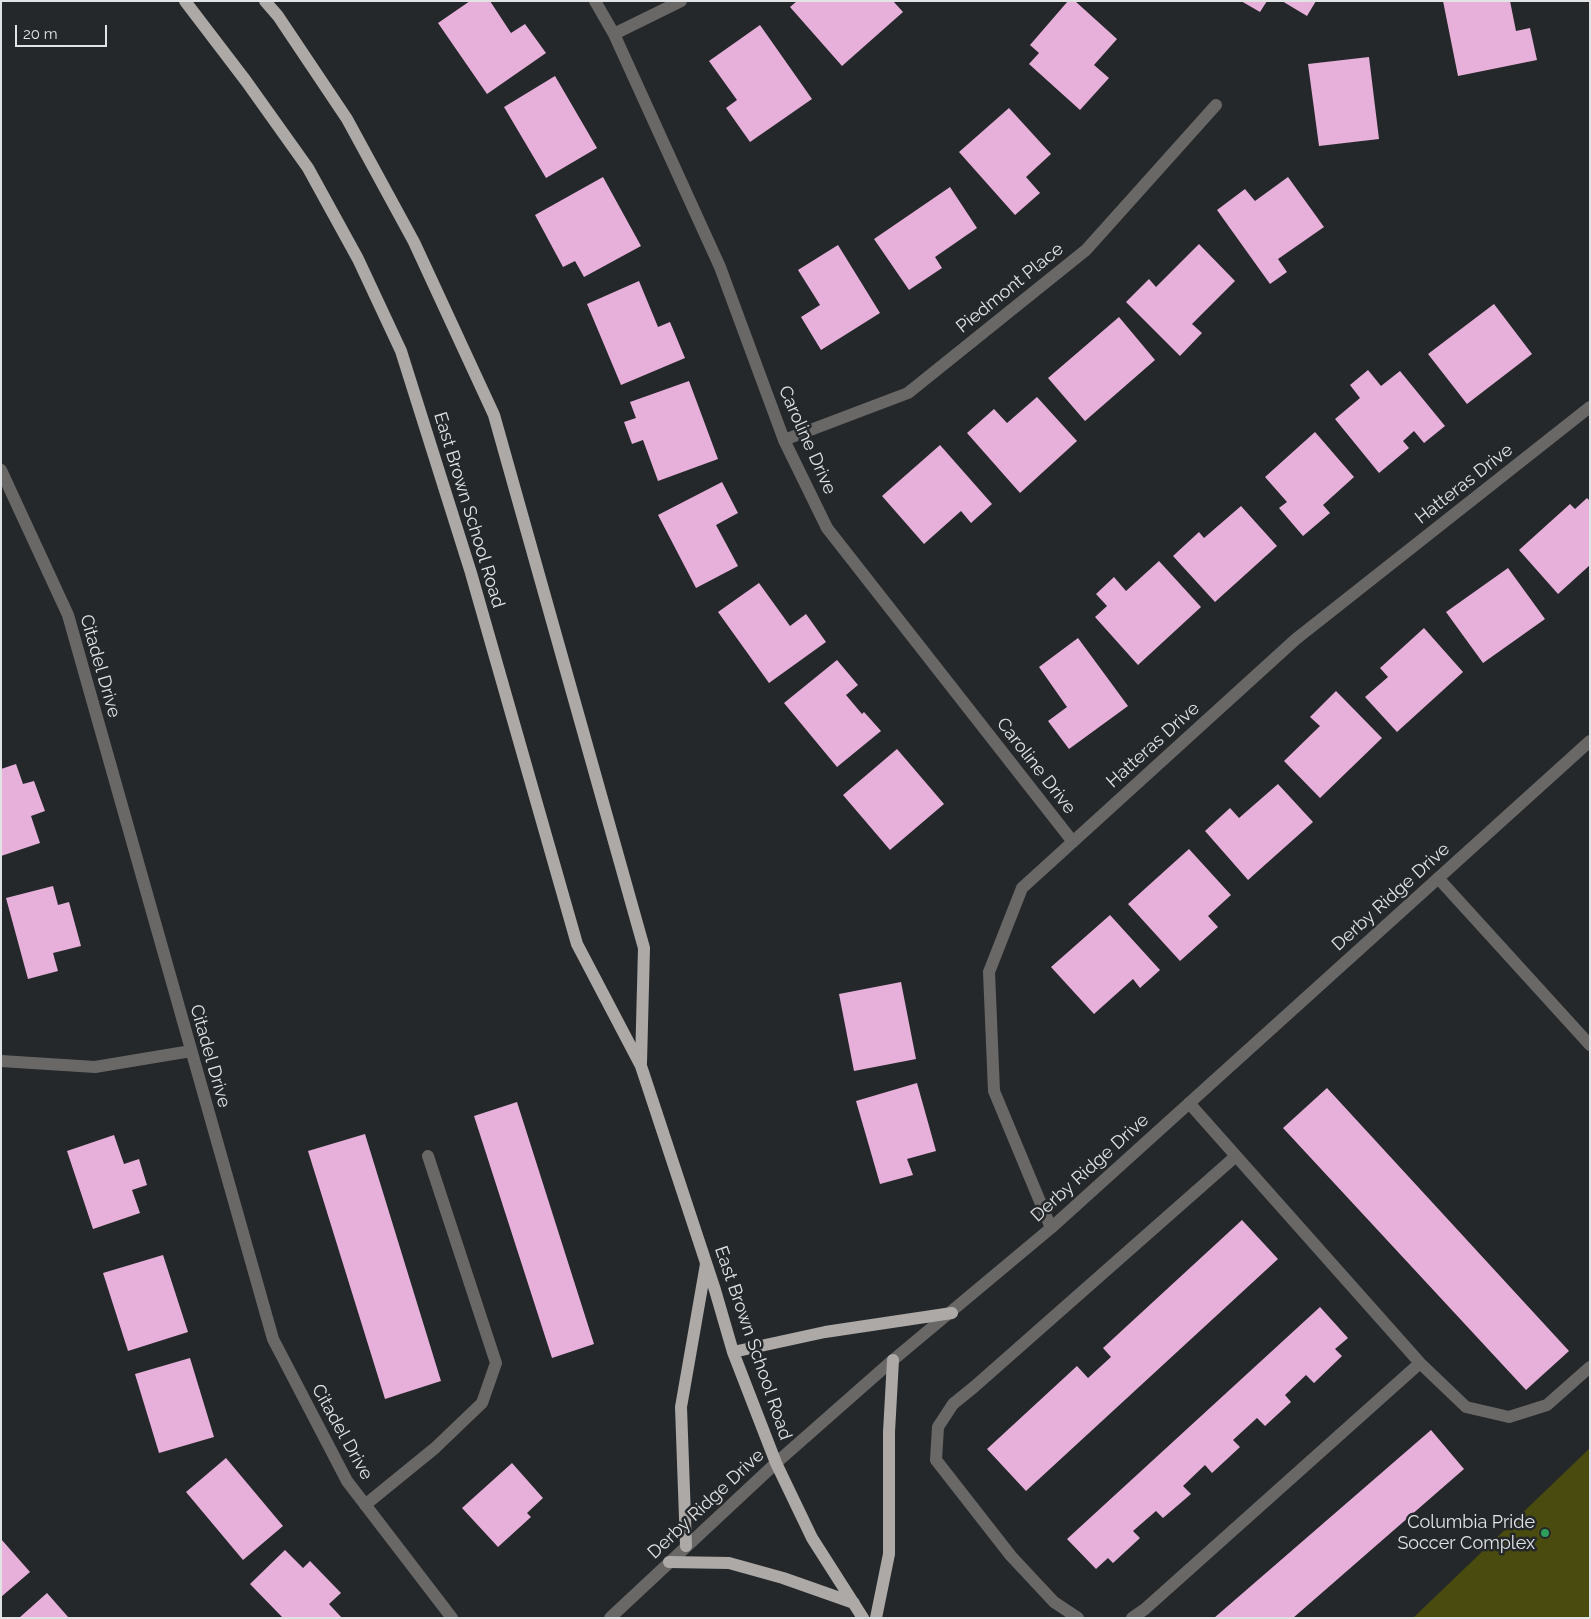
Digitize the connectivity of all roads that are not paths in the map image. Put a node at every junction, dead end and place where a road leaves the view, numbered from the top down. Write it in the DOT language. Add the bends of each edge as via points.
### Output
graph roads {
  1 [pos="185,1"];
  2 [pos="266,1"];
  3 [pos="595,1"];
  4 [pos="681,1"];
  5 [pos="614,34"];
  6 [pos="1216,105"];
  7 [pos="1590,407"];
  8 [pos="784,440"];
  9 [pos="1,470"];
  10 [pos="1590,740"];
  11 [pos="1073,842"];
  12 [pos="1438,878"];
  13 [pos="1590,1045"];
  14 [pos="191,1051"];
  15 [pos="1,1061"];
  16 [pos="641,1066"];
  17 [pos="1189,1103"];
  18 [pos="428,1156"];
  19 [pos="1236,1156"];
  20 [pos="1051,1228"];
  21 [pos="706,1262"];
  22 [pos="952,1312"];
  23 [pos="733,1352"];
  24 [pos="894,1360"];
  25 [pos="1420,1363"];
  26 [pos="1590,1367"];
  27 [pos="776,1462"];
  28 [pos="365,1505"];
  29 [pos="686,1546"];
  30 [pos="670,1562"];
  31 [pos="854,1603"];
  32 [pos="452,1618"];
  33 [pos="610,1618"];
  34 [pos="863,1618"];
  35 [pos="876,1618"];
  36 [pos="1078,1618"];
  37 [pos="1132,1618"];
  1 -- 16 [label="main road, East Brown School Road" via="308,168 358,259 401,351 471,573 577,944"];
  2 -- 16 [label="main road, East Brown School Road" via="347,119 414,242 494,415 644,948"];
  3 -- 5 [label="street, Caroline Drive"];
  4 -- 5 [label="street"];
  5 -- 8 [label="street, Caroline Drive" via="720,267"];
  6 -- 8 [label="street, Piedmont Place" via="1086,250 915,387"];
  7 -- 11 [label="street, Hatteras Drive" via="1296,639"];
  8 -- 11 [label="street, Caroline Drive" via="827,528"];
  9 -- 14 [label="street, Citadel Drive" via="68,615"];
  10 -- 12 [label="street, Derby Ridge Drive"];
  11 -- 20 [label="street, Hatteras Drive" via="1022,888 989,972 994,1092"];
  12 -- 13 [label="street"];
  12 -- 17 [label="street, Derby Ridge Drive"];
  14 -- 15 [label="street" via="95,1067"];
  14 -- 28 [label="street, Citadel Drive" via="272,1339 347,1481"];
  16 -- 21 [label="main road, East Brown School Road"];
  17 -- 19 [label="street"];
  17 -- 20 [label="street, Derby Ridge Drive"];
  18 -- 28 [label="street" via="496,1362 482,1403 435,1448"];
  19 -- 25 [label="street"];
  19 -- 36 [label="street" via="954,1404 938,1427 936,1460 1011,1556 1054,1602"];
  20 -- 22 [label="street, Derby Ridge Drive"];
  21 -- 23 [label="main road, East Brown School Road"];
  21 -- 29 [label="main road" via="681,1407"];
  22 -- 23 [label="main road" via="825,1332"];
  22 -- 24 [label="street, Derby Ridge Drive"];
  23 -- 27 [label="main road, East Brown School Road"];
  24 -- 27 [label="street, Derby Ridge Drive"];
  24 -- 35 [label="main road" via="889,1432 889,1554"];
  25 -- 26 [label="street" via="1466,1407 1509,1417 1547,1405"];
  25 -- 37 [label="street" via="1153,1603"];
  27 -- 29 [label="street, Derby Ridge Drive"];
  27 -- 31 [label="main road, East Brown School Road" via="812,1538"];
  28 -- 32 [label="street, Citadel Drive"];
  29 -- 30 [label="street, Derby Ridge Drive"];
  30 -- 31 [label="main road" via="729,1564 783,1578"];
  30 -- 33 [label="street, Derby Ridge Drive"];
  31 -- 34 [label="main road, East Brown School Road"];
}
